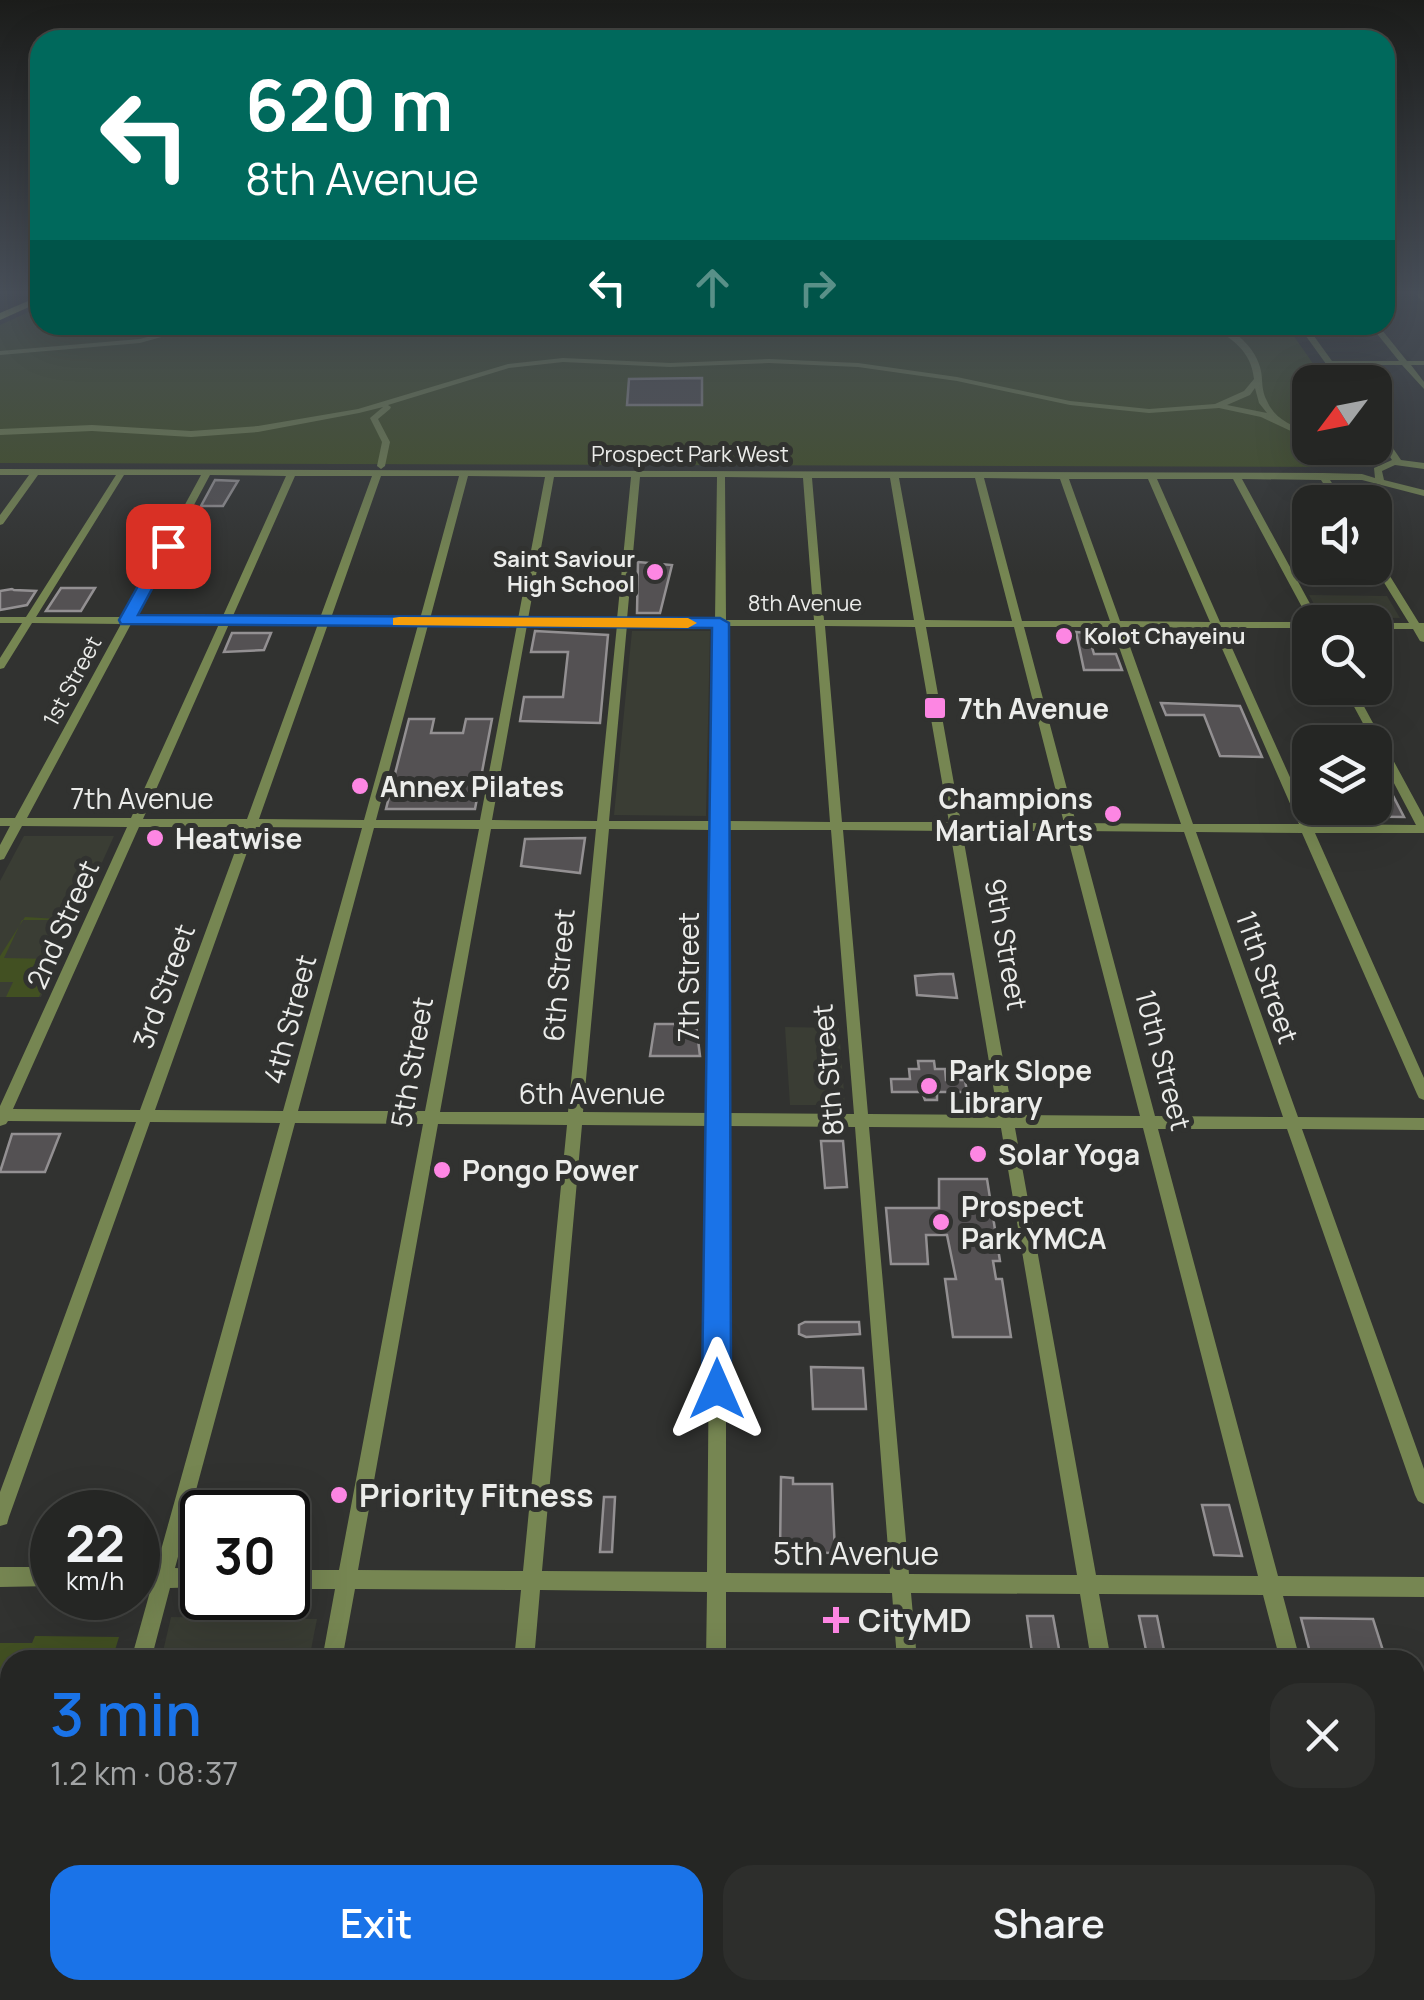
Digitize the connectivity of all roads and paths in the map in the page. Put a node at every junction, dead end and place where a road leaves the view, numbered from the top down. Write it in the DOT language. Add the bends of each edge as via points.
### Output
graph roads {
  1 [pos="438,387"];
  2 [pos="989,387"];
  3 [pos="1252,387"];
  4 [pos="1259,387"];
  5 [pos="396,400"];
  6 [pos="1216,406"];
  7 [pos="324,418"];
  8 [pos="1276,420"];
  9 [pos="1292,428"];
  10 [pos="380,430"];
  11 [pos="0,432"];
  12 [pos="1392,453"];
  13 [pos="1398,462"];
  14 [pos="1424,466"];
  15 [pos="379,470"];
  16 [pos="0,472"];
  17 [pos="36,472"];
  18 [pos="122,472"];
  19 [pos="207,472"];
  20 [pos="292,473"];
  21 [pos="464,474"];
  22 [pos="550,474"];
  23 [pos="636,474"];
  24 [pos="721,474"];
  25 [pos="807,474"];
  26 [pos="894,475"];
  27 [pos="979,475"];
  28 [pos="1064,476"];
  29 [pos="1151,476"];
  30 [pos="1236,476"];
  31 [pos="1323,476"];
  32 [pos="1380,479"];
  33 [pos="1329,485"];
  34 [pos="1421,495"];
  35 [pos="0,522"];
  36 [pos="1392,585"];
  37 [pos="1302,605"];
  38 [pos="0,620"];
  39 [pos="29,620"];
  40 [pos="127,620"];
  41 [pos="226,621"];
  42 [pos="324,621"];
  43 [pos="424,622"];
  44 [pos="522,622"];
  45 [pos="622,623"];
  46 [pos="720,623"];
  47 [pos="820,624"];
  48 [pos="920,624"];
  49 [pos="1018,624"];
  50 [pos="1292,624"];
  51 [pos="1118,625"];
  52 [pos="1217,625"];
  53 [pos="1392,626"];
  54 [pos="1420,626"];
  55 [pos="1424,639"];
  56 [pos="0,666"];
  57 [pos="1358,705"];
  58 [pos="0,822"];
  59 [pos="18,822"];
  60 [pos="135,823"];
  61 [pos="252,823"];
  62 [pos="368,824"];
  63 [pos="486,824"];
  64 [pos="602,825"];
  65 [pos="719,826"];
  66 [pos="837,826"];
  67 [pos="956,827"];
  68 [pos="1072,828"];
  69 [pos="1189,828"];
  70 [pos="1307,829"];
  71 [pos="1424,829"];
  72 [pos="0,856"];
  73 [pos="1424,1094"];
  74 [pos="145,1116"];
  75 [pos="1,1117"];
  76 [pos="289,1117"];
  77 [pos="432,1118"];
  78 [pos="575,1118"];
  79 [pos="718,1120"];
  80 [pos="861,1121"];
  81 [pos="1007,1121"];
  82 [pos="1149,1122"];
  83 [pos="1293,1123"];
  84 [pos="1424,1124"];
  85 [pos="1424,1495"];
  86 [pos="0,1517"];
  87 [pos="0,1577"];
  88 [pos="30,1577"];
  89 [pos="160,1578"];
  90 [pos="164,1578"];
  91 [pos="180,1578"];
  92 [pos="310,1579"];
  93 [pos="346,1580"];
  94 [pos="531,1581"];
  95 [pos="716,1582"];
  96 [pos="901,1584"];
  97 [pos="1088,1585"];
  98 [pos="1272,1586"];
  99 [pos="1424,1588"];
  100 [pos="144,1650"];
  101 [pos="334,1650"];
  102 [pos="525,1650"];
  103 [pos="716,1650"];
  104 [pos="906,1650"];
  105 [pos="1099,1650"];
  106 [pos="1288,1650"];
  1 -- 5 [label="street"];
  2 -- 6 [label="street" via="1110,409"];
  3 -- 6 [label="street"];
  4 -- 8 [label="street"];
  5 -- 7 [label="street"];
  5 -- 10 [label="street" via="374,418"];
  6 -- 8 [label="street"];
  7 -- 10 [label="street" via="359,418"];
  7 -- 11 [label="street" via="205,434"];
  8 -- 9 [label="street"];
  10 -- 15 [label="street, 3rd Street" via="386,442"];
  12 -- 13 [label="street"];
  13 -- 14 [label="street"];
  13 -- 32 [label="street" via="1378,468"];
  15 -- 20 [label="street, Prospect Park West"];
  15 -- 21 [label="street, Prospect Park West"];
  15 -- 42 [label="street, 3rd Street"];
  16 -- 17 [label="street, Prospect Park West"];
  17 -- 18 [label="street, Prospect Park West"];
  17 -- 35 [label="street"];
  18 -- 19 [label="street, Prospect Park West"];
  18 -- 39 [label="street"];
  19 -- 20 [label="street, Prospect Park West"];
  19 -- 40 [label="street, 1st Street"];
  20 -- 41 [label="street, 2nd Street"];
  21 -- 22 [label="street, Prospect Park West"];
  21 -- 43 [label="street, 4th Street"];
  22 -- 23 [label="street, Prospect Park West"];
  22 -- 44 [label="street, 5th Street"];
  23 -- 24 [label="street, Prospect Park West"];
  23 -- 45 [label="street, 6th Street"];
  24 -- 25 [label="street, Prospect Park West"];
  24 -- 46 [label="street, 7th Street"];
  25 -- 26 [label="street, Prospect Park West"];
  25 -- 47 [label="street, 8th Street"];
  26 -- 27 [label="street, Prospect Park West"];
  26 -- 48 [label="street, 9th Street"];
  27 -- 28 [label="street, Prospect Park West"];
  27 -- 49 [label="street, 10th Street"];
  28 -- 29 [label="street, Prospect Park West"];
  28 -- 51 [label="street, 11th Street"];
  29 -- 30 [label="street, Prospect Park West"];
  29 -- 52 [label="street"];
  30 -- 31 [label="street, Prospect Park West"];
  30 -- 37 [label="street"];
  31 -- 32 [label="street, Prospect Park West"];
  31 -- 33 [label="street"];
  32 -- 34 [label="street, Prospect Park West"];
  36 -- 54 [label="street"];
  38 -- 39 [label="street, 8th Avenue"];
  39 -- 40 [label="street, 8th Avenue"];
  39 -- 56 [label="street"];
  40 -- 41 [label="street, 8th Avenue"];
  40 -- 59 [label="street, 1st Street"];
  41 -- 42 [label="street, 8th Avenue"];
  41 -- 60 [label="street, 2nd Street"];
  42 -- 43 [label="street, 8th Avenue"];
  42 -- 61 [label="street, 3rd Street"];
  43 -- 44 [label="street, 8th Avenue"];
  43 -- 62 [label="street, 4th Street"];
  44 -- 45 [label="street, 8th Avenue"];
  44 -- 63 [label="street, 5th Street"];
  45 -- 46 [label="street, 8th Avenue"];
  45 -- 64 [label="street, 6th Street"];
  46 -- 47 [label="street, 8th Avenue"];
  46 -- 65 [label="street, 7th Street"];
  47 -- 48 [label="street, 8th Avenue"];
  47 -- 66 [label="street, 8th Street"];
  48 -- 49 [label="street, 8th Avenue"];
  48 -- 67 [label="street, 9th Street"];
  49 -- 51 [label="street, 8th Avenue"];
  49 -- 68 [label="street, 10th Street"];
  50 -- 52 [label="street, 8th Avenue"];
  51 -- 52 [label="street, 8th Avenue"];
  51 -- 69 [label="street, 11th Street"];
  52 -- 70 [label="street"];
  53 -- 54 [label="street"];
  54 -- 55 [label="street"];
  57 -- 71 [label="street"];
  58 -- 59 [label="street, 7th Avenue"];
  59 -- 60 [label="street, 7th Avenue"];
  59 -- 72 [label="street, 1st Street"];
  60 -- 61 [label="street, 7th Avenue"];
  60 -- 75 [label="street, 2nd Street"];
  61 -- 62 [label="street, 7th Avenue"];
  61 -- 74 [label="street, 3rd Street"];
  62 -- 63 [label="street, 7th Avenue"];
  62 -- 76 [label="street, 4th Street"];
  63 -- 64 [label="street, 7th Avenue"];
  63 -- 77 [label="street, 5th Street"];
  64 -- 65 [label="street, 7th Avenue"];
  64 -- 78 [label="street, 6th Street"];
  65 -- 66 [label="street, 7th Avenue"];
  65 -- 79 [label="street, 7th Street"];
  66 -- 67 [label="street, 7th Avenue"];
  66 -- 80 [label="street, 8th Street"];
  67 -- 68 [label="street, 7th Avenue"];
  67 -- 81 [label="street, 9th Street"];
  68 -- 69 [label="street, 7th Avenue"];
  68 -- 82 [label="street, 10th Street"];
  69 -- 70 [label="street, 7th Avenue"];
  69 -- 83 [label="street, 11th Street"];
  70 -- 71 [label="street, 7th Avenue"];
  70 -- 73 [label="street"];
  74 -- 75 [label="street, 6th Avenue"];
  74 -- 76 [label="street, 6th Avenue"];
  74 -- 86 [label="street, 3rd Street"];
  76 -- 77 [label="street, 6th Avenue"];
  76 -- 90 [label="street, 4th Street"];
  77 -- 78 [label="street, 6th Avenue"];
  77 -- 93 [label="street, 5th Street"];
  78 -- 79 [label="street, 6th Avenue"];
  78 -- 94 [label="street, 6th Street"];
  79 -- 80 [label="street, 6th Avenue"];
  79 -- 95 [label="street, 7th Street"];
  80 -- 81 [label="street, 6th Avenue"];
  80 -- 96 [label="street, 8th Street"];
  81 -- 82 [label="street, 6th Avenue"];
  81 -- 97 [label="street, 9th Street"];
  82 -- 83 [label="street, 6th Avenue"];
  82 -- 98 [label="street, 10th Street"];
  83 -- 84 [label="street, 6th Avenue"];
  83 -- 85 [label="street, 11th Street"];
  87 -- 88 [label="street"];
  89 -- 90 [label="street"];
  90 -- 91 [label="street"];
  90 -- 100 [label="street, 4th Street"];
  92 -- 93 [label="street, 5th Avenue"];
  93 -- 94 [label="street, 5th Avenue"];
  93 -- 101 [label="street, 5th Street"];
  94 -- 95 [label="street, 5th Avenue"];
  94 -- 102 [label="street, 6th Street"];
  95 -- 96 [label="street, 5th Avenue"];
  95 -- 103 [label="street, 7th Street"];
  96 -- 97 [label="street, 5th Avenue"];
  96 -- 104 [label="street, 8th Street"];
  97 -- 98 [label="street, 5th Avenue"];
  97 -- 105 [label="street, 9th Street"];
  98 -- 99 [label="street, 5th Avenue"];
  98 -- 106 [label="street, 10th Street"];
}
